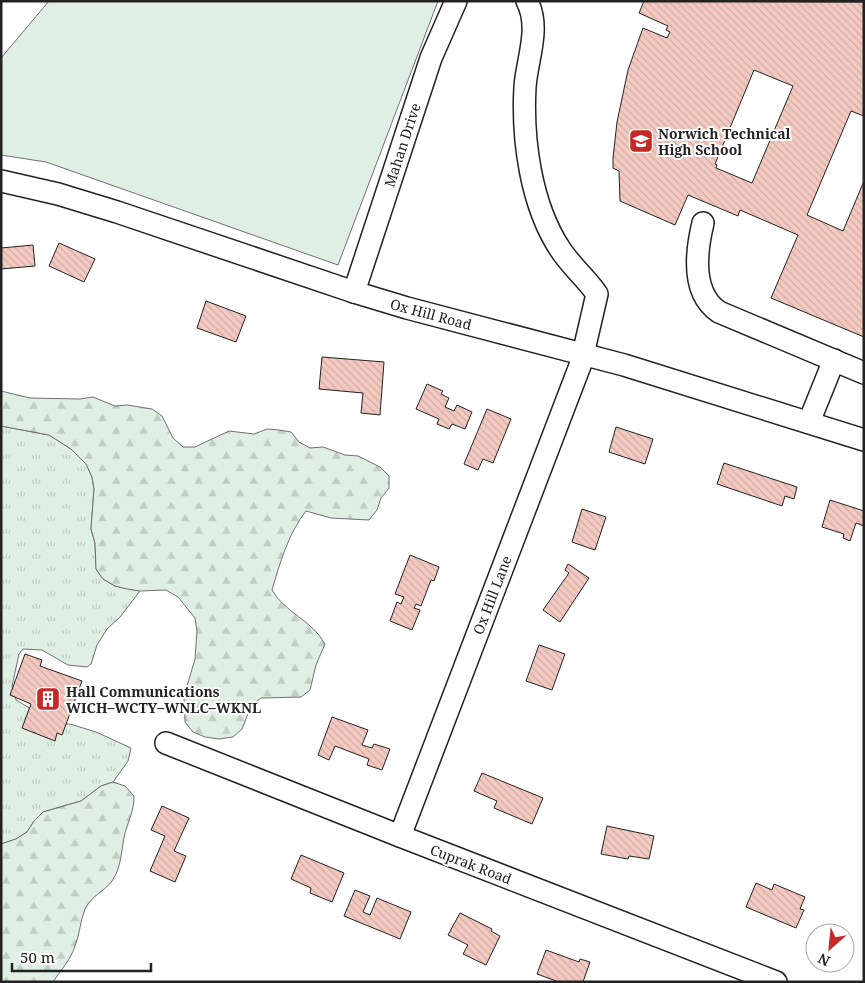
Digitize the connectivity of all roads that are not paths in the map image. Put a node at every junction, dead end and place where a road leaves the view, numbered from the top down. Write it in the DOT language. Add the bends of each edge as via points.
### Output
graph roads {
  1 [pos="456,1"];
  2 [pos="527,1"];
  3 [pos="1,181"];
  4 [pos="703,223"];
  5 [pos="354,292"];
  6 [pos="584,354"];
  7 [pos="834,360"];
  8 [pos="864,373"];
  9 [pos="809,422"];
  10 [pos="864,440"];
  11 [pos="166,743"];
  12 [pos="400,836"];
  13 [pos="776,982"];
  1 -- 5 [label="street, Mahan Drive" via="431,58"];
  2 -- 6 [label="street, Ox Hill Lane" via="534,23 524,108 529,161 556,243 597,294"];
  3 -- 5 [label="street, Ox Hill Road" via="100,207"];
  4 -- 7 [label="street" via="699,269 701,288 710,304 720,312"];
  5 -- 6 [label="street, Ox Hill Road"];
  6 -- 9 [label="street, Ox Hill Road"];
  6 -- 12 [label="street, Ox Hill Lane"];
  7 -- 8 [label="street"];
  7 -- 9 [label="street"];
  9 -- 10 [label="street, Ox Hill Road"];
  11 -- 12 [label="street, Cuprak Road"];
  12 -- 13 [label="street, Cuprak Road"];
}
